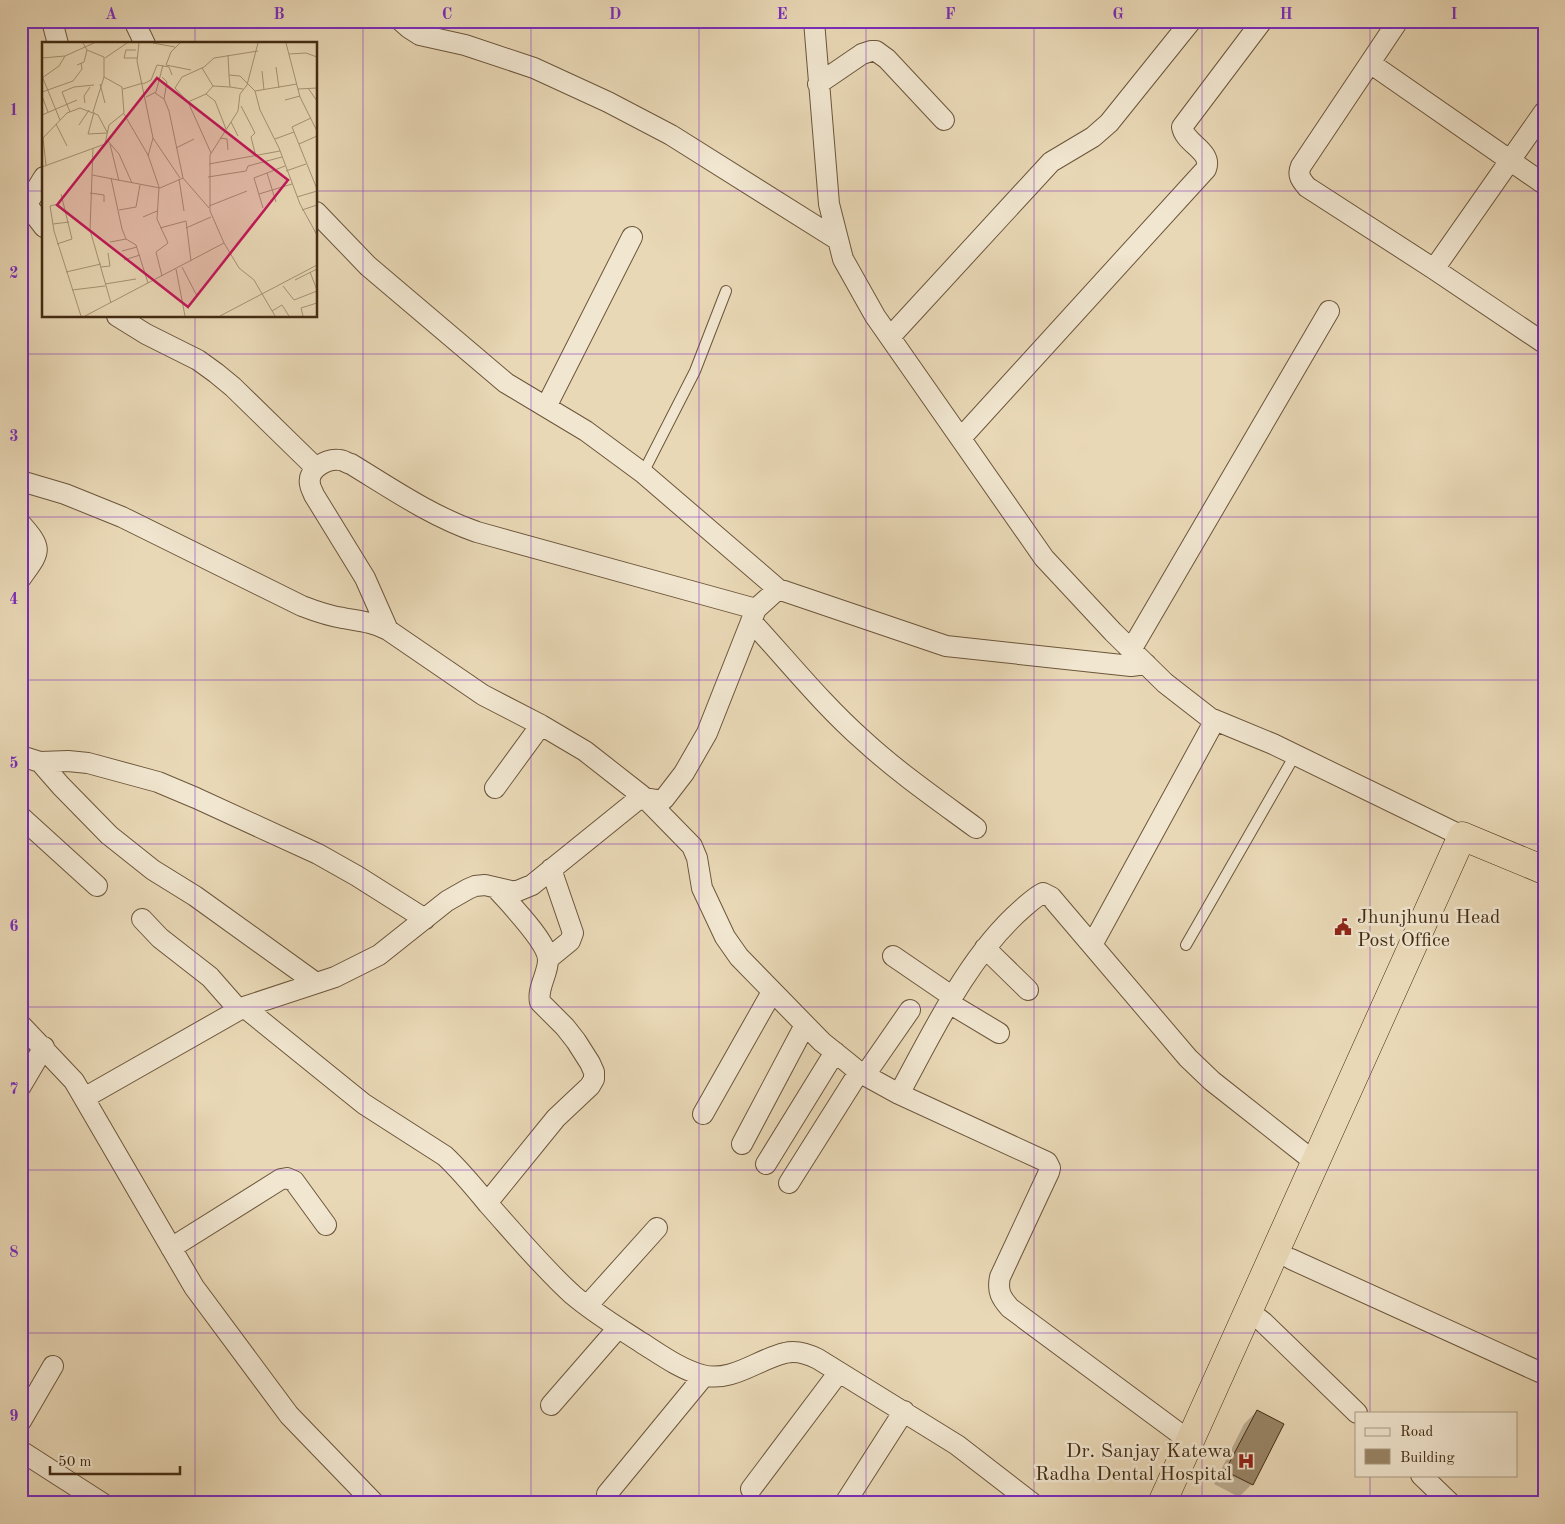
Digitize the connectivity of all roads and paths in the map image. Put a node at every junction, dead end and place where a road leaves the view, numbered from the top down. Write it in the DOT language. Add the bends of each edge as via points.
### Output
graph roads {
  1 [pos="52,21"];
  2 [pos="134,21"];
  3 [pos="401,21"];
  4 [pos="814,21"];
  5 [pos="1190,21"];
  6 [pos="1262,21"];
  7 [pos="1398,21"];
  8 [pos="57,42"];
  9 [pos="144,42"];
  10 [pos="1370,63"];
  11 [pos="818,84"];
  12 [pos="1544,112"];
  13 [pos="944,120"];
  14 [pos="1510,160"];
  15 [pos="42,179"];
  16 [pos="1544,184"];
  17 [pos="24,201"];
  18 [pos="318,214"];
  19 [pos="42,224"];
  20 [pos="632,237"];
  21 [pos="838,240"];
  22 [pos="1434,268"];
  23 [pos="726,291"];
  24 [pos="1329,311"];
  25 [pos="120,318"];
  26 [pos="890,337"];
  27 [pos="1544,343"];
  28 [pos="546,407"];
  29 [pos="961,438"];
  30 [pos="316,468"];
  31 [pos="643,473"];
  32 [pos="21,481"];
  33 [pos="21,524"];
  34 [pos="21,578"];
  35 [pos="778,589"];
  36 [pos="754,615"];
  37 [pos="388,630"];
  38 [pos="1131,650"];
  39 [pos="1146,664"];
  40 [pos="1215,720"];
  41 [pos="541,725"];
  42 [pos="1294,755"];
  43 [pos="21,756"];
  44 [pos="40,762"];
  45 [pos="495,788"];
  46 [pos="645,798"];
  47 [pos="21,817"];
  48 [pos="976,828"];
  49 [pos="1469,840"];
  50 [pos="551,869"];
  51 [pos="1544,870"];
  52 [pos="97,886"];
  53 [pos="496,888"];
  54 [pos="142,919"];
  55 [pos="425,919"];
  56 [pos="1092,945"];
  57 [pos="1186,945"];
  58 [pos="985,948"];
  59 [pos="893,956"];
  60 [pos="548,959"];
  61 [pos="316,983"];
  62 [pos="1028,990"];
  63 [pos="772,992"];
  64 [pos="951,1000"];
  65 [pos="242,1008"];
  66 [pos="910,1010"];
  67 [pos="21,1025"];
  68 [pos="805,1025"];
  69 [pos="999,1033"];
  70 [pos="44,1048"];
  71 [pos="835,1052"];
  72 [pos="862,1073"];
  73 [pos="21,1086"];
  74 [pos="899,1094"];
  75 [pos="84,1098"];
  76 [pos="703,1114"];
  77 [pos="742,1144"];
  78 [pos="1316,1163"];
  79 [pos="766,1164"];
  80 [pos="789,1183"];
  81 [pos="487,1203"];
  82 [pos="326,1224"];
  83 [pos="657,1228"];
  84 [pos="171,1248"];
  85 [pos="1291,1259"];
  86 [pos="587,1306"];
  87 [pos="1256,1317"];
  88 [pos="618,1328"];
  89 [pos="53,1366"];
  90 [pos="839,1372"];
  91 [pos="1544,1374"];
  92 [pos="704,1376"];
  93 [pos="551,1405"];
  94 [pos="904,1412"];
  95 [pos="1356,1412"];
  96 [pos="21,1421"];
  97 [pos="1191,1442"];
  98 [pos="21,1451"];
  99 [pos="1422,1476"];
  100 [pos="751,1489"];
  101 [pos="607,1494"];
  102 [pos="102,1503"];
  103 [pos="374,1503"];
  104 [pos="845,1503"];
  105 [pos="1032,1503"];
  106 [pos="1162,1503"];
  107 [pos="1182,1503"];
  108 [pos="1450,1503"];
  1 -- 8 [label="street"];
  2 -- 9 [label="street"];
  3 -- 21 [label="street" via="420,35 525,64 608,102 671,135"];
  4 -- 11 [label="street"];
  5 -- 26 [label="street" via="1110,123 1052,162"];
  6 -- 29 [label="street" via="1182,127 1186,136 1206,156 1206,169"];
  7 -- 10 [label="street"];
  10 -- 14 [label="street"];
  10 -- 22 [label="street" via="1301,166 1299,176 1307,187"];
  11 -- 13 [label="street" via="862,54 876,51"];
  11 -- 21 [label="street" via="829,204"];
  12 -- 14 [label="street"];
  14 -- 16 [label="street"];
  14 -- 22 [label="street"];
  15 -- 17 [label="street"];
  17 -- 19 [label="street"];
  18 -- 28 [label="street" via="368,266 506,383"];
  20 -- 28 [label="street"];
  21 -- 26 [label="street" via="843,259"];
  22 -- 27 [label="street"];
  23 -- 31 [label="lane" via="695,371"];
  24 -- 38 [label="street"];
  25 -- 30 [label="street" via="216,373"];
  26 -- 29 [label="street"];
  28 -- 31 [label="street" via="586,431"];
  29 -- 38 [label="street" via="1044,558"];
  30 -- 36 [label="street" via="322,463 340,460 420,507 458,525"];
  30 -- 37 [label="street" via="310,476 314,495 365,578"];
  31 -- 35 [label="street"];
  32 -- 37 [label="street" via="65,494 122,517 302,606 344,619 377,624"];
  33 -- 34 [label="street" via="38,548"];
  35 -- 36 [label="street"];
  35 -- 39 [label="street" via="946,646 1131,666"];
  36 -- 46 [label="street" via="697,752 666,797 657,800"];
  36 -- 48 [label="street" via="863,741"];
  37 -- 41 [label="street" via="483,695"];
  38 -- 39 [label="street"];
  39 -- 40 [label="street" via="1165,683"];
  40 -- 42 [label="street"];
  40 -- 56 [label="street"];
  41 -- 45 [label="street"];
  41 -- 46 [label="street" via="585,751"];
  42 -- 49 [label="street"];
  42 -- 57 [label="lane"];
  43 -- 44 [label="street"];
  44 -- 55 [label="street" via="68,760 88,763 173,788 318,854"];
  44 -- 61 [label="street" via="109,834 153,870"];
  46 -- 50 [label="street" via="636,801"];
  46 -- 63 [label="street" via="692,846 702,888 725,937"];
  47 -- 52 [label="street"];
  49 -- 51 [label="highway"];
  49 -- 78 [label="highway"];
  49 -- 85 [label="highway" via="1386,1052"];
  50 -- 53 [label="street" via="521,890"];
  50 -- 60 [label="street" via="573,933 570,941"];
  53 -- 55 [label="street" via="485,885 468,889"];
  53 -- 60 [label="street" via="544,946"];
  54 -- 65 [label="street"];
  55 -- 61 [label="street" via="380,954"];
  56 -- 58 [label="street" via="1051,897 1043,893 1010,919"];
  56 -- 78 [label="street" via="1188,1058 1212,1081"];
  58 -- 62 [label="street"];
  58 -- 64 [label="street"];
  59 -- 64 [label="street"];
  60 -- 81 [label="street" via="540,1002 576,1041 590,1063 594,1079 544,1132"];
  61 -- 65 [label="street"];
  63 -- 68 [label="street"];
  63 -- 76 [label="street"];
  64 -- 69 [label="street"];
  64 -- 74 [label="street"];
  65 -- 75 [label="street"];
  65 -- 81 [label="street" via="364,1104 444,1156"];
  66 -- 72 [label="street"];
  67 -- 70 [label="street"];
  68 -- 71 [label="street"];
  68 -- 77 [label="street"];
  70 -- 73 [label="street"];
  70 -- 75 [label="street" via="74,1080"];
  71 -- 72 [label="street"];
  71 -- 79 [label="street"];
  72 -- 74 [label="street"];
  72 -- 80 [label="street"];
  74 -- 97 [label="street" via="1047,1162 1049,1172 1000,1277 1001,1298 1016,1313"];
  75 -- 84 [label="street"];
  78 -- 87 [label="highway"];
  81 -- 86 [label="street" via="558,1280"];
  82 -- 84 [label="street" via="294,1181 287,1178"];
  83 -- 86 [label="street"];
  84 -- 103 [label="street" via="194,1287 289,1415"];
  85 -- 87 [label="highway"];
  85 -- 91 [label="street"];
  86 -- 88 [label="street"];
  87 -- 95 [label="street"];
  87 -- 97 [label="highway"];
  87 -- 107 [label="highway"];
  88 -- 92 [label="street" via="670,1361"];
  88 -- 93 [label="street"];
  89 -- 96 [label="street"];
  90 -- 92 [label="street" via="805,1353 794,1352 737,1372"];
  90 -- 94 [label="street"];
  90 -- 100 [label="street"];
  92 -- 101 [label="street"];
  94 -- 104 [label="street"];
  94 -- 105 [label="street" via="957,1445"];
  97 -- 106 [label="highway"];
  98 -- 102 [label="street"];
  99 -- 108 [label="street"];
}
